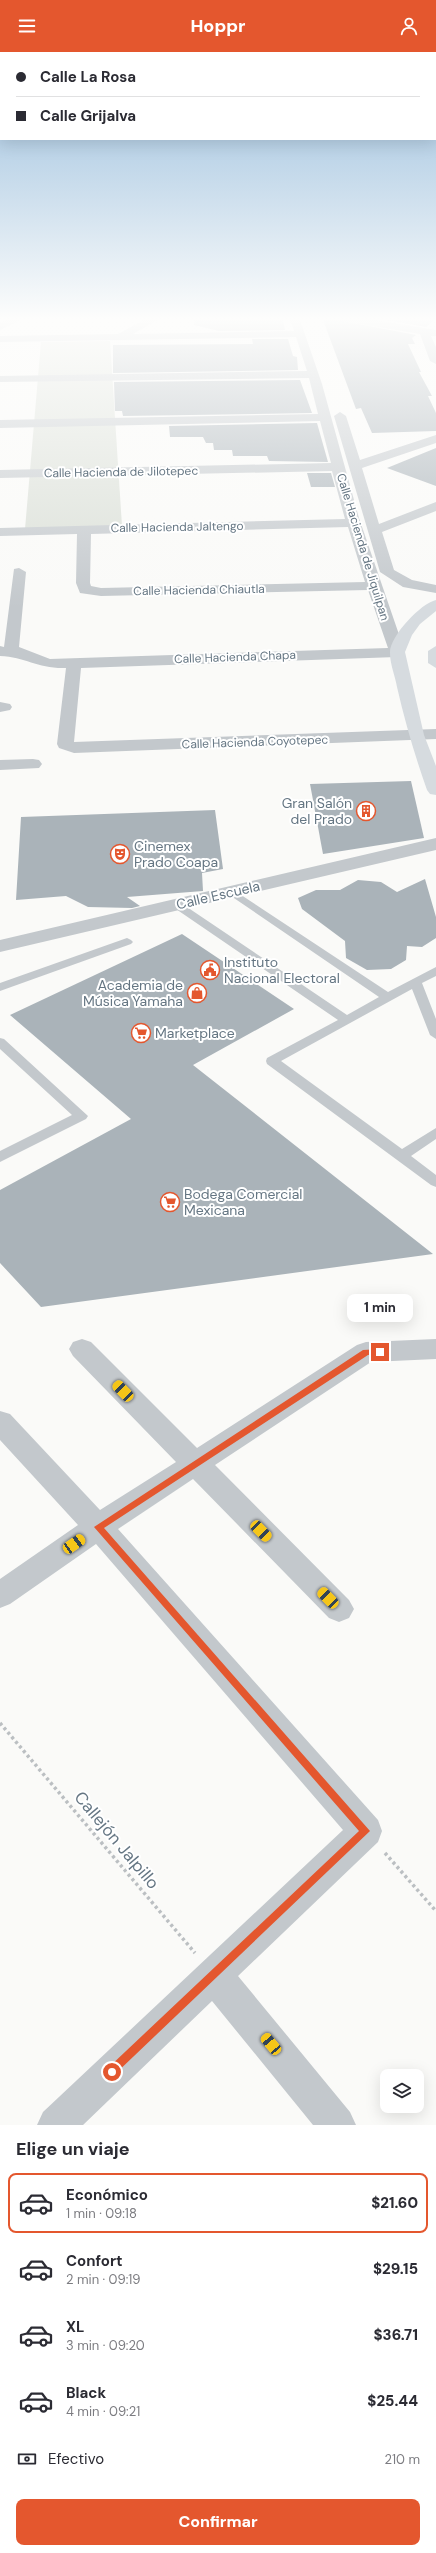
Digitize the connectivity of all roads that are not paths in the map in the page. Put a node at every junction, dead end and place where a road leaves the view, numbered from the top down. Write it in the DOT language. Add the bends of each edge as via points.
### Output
graph roads {
  1 [pos="324,414"];
  2 [pos="339,414"];
  3 [pos="325,417"];
  4 [pos="0,424"];
  5 [pos="436,439"];
  6 [pos="355,466"];
  7 [pos="339,467"];
  8 [pos="0,474"];
  9 [pos="346,498"];
  10 [pos="365,499"];
  11 [pos="436,506"];
  12 [pos="354,523"];
  13 [pos="84,530"];
  14 [pos="374,530"];
  15 [pos="0,532"];
  16 [pos="19,572"];
  17 [pos="373,586"];
  18 [pos="436,589"];
  19 [pos="436,604"];
  20 [pos="6,651"];
  21 [pos="396,652"];
  22 [pos="436,652"];
  23 [pos="74,663"];
  24 [pos="436,663"];
  25 [pos="436,734"];
  26 [pos="416,735"];
  27 [pos="33,764"];
  28 [pos="0,765"];
  29 [pos="436,790"];
  30 [pos="436,844"];
  31 [pos="232,892"];
  32 [pos="177,905"];
  33 [pos="127,942"];
  34 [pos="0,946"];
  35 [pos="436,971"];
  36 [pos="416,983"];
  37 [pos="0,987"];
  38 [pos="388,998"];
  39 [pos="347,1020"];
  40 [pos="436,1035"];
  41 [pos="0,1042"];
  42 [pos="436,1133"];
  43 [pos="402,1156"];
  44 [pos="0,1157"];
  45 [pos="436,1182"];
  46 [pos="82,1349"];
  47 [pos="436,1349"];
  48 [pos="0,1422"];
  49 [pos="195,1465"];
  50 [pos="98,1527"];
  51 [pos="0,1594"];
  52 [pos="339,1609"];
  53 [pos="214,1975"];
  54 [pos="56,2125"];
  55 [pos="337,2125"];
  1 -- 3 [label="street, Calle Hacienda de Jiquilpan"];
  2 -- 6 [label="street, Calle Hacienda de Jiquilpan"];
  3 -- 4 [label="street"];
  3 -- 7 [label="street, Calle Hacienda de Jiquilpan"];
  5 -- 6 [label="street"];
  6 -- 10 [label="street, Calle Hacienda de Jiquilpan"];
  7 -- 8 [label="street, Calle Hacienda de Jilotepec"];
  7 -- 9 [label="street, Calle Hacienda de Jiquilpan"];
  9 -- 10 [label="street"];
  9 -- 12 [label="street, Calle Hacienda de Jiquilpan"];
  10 -- 14 [label="street, Calle Hacienda de Jiquilpan"];
  11 -- 14 [label="street"];
  12 -- 13 [label="street, Calle Hacienda Jaltengo"];
  12 -- 17 [label="street, Calle Hacienda de Jiquilpan"];
  13 -- 15 [label="street, Calle Hacienda Jaltengo"];
  13 -- 17 [label="street, Calle Hacienda Chiautla" via="85,590 101,592"];
  14 -- 18 [label="street, Calle Hacienda de Jiquilpan" via="387,572 408,584"];
  16 -- 20 [label="street"];
  17 -- 21 [label="street, Calle Hacienda de Jiquilpan"];
  19 -- 21 [label="main road" via="415,621"];
  20 -- 23 [label="street, Calle Hacienda Chapa" via="48,664"];
  21 -- 23 [label="street, Calle Hacienda Chapa"];
  21 -- 26 [label="main road"];
  22 -- 24 [label="main road"];
  23 -- 26 [label="street, Calle Hacienda Coyotepec" via="65,744 74,748"];
  25 -- 26 [label="street, Calle Hacienda Coyotepec"];
  26 -- 29 [label="main road"];
  27 -- 28 [label="street"];
  30 -- 31 [label="street, Calle Escuela"];
  31 -- 32 [label="street, Calle Escuela"];
  31 -- 38 [label="lane"];
  32 -- 34 [label="street, Calle Escuela"];
  32 -- 39 [label="lane"];
  33 -- 37 [label="lane"];
  35 -- 36 [label="lane"];
  36 -- 38 [label="lane"];
  36 -- 40 [label="lane"];
  38 -- 39 [label="lane"];
  39 -- 43 [label="lane" via="272,1061"];
  41 -- 44 [label="lane" via="80,1116"];
  42 -- 43 [label="lane"];
  43 -- 45 [label="lane"];
  46 -- 49 [label="street"];
  47 -- 49 [label="street" via="366,1352"];
  48 -- 50 [label="street"];
  49 -- 50 [label="street"];
  49 -- 52 [label="street"];
  50 -- 51 [label="street"];
  50 -- 53 [label="street" via="366,1831"];
  53 -- 54 [label="street"];
  53 -- 55 [label="street"];
}
